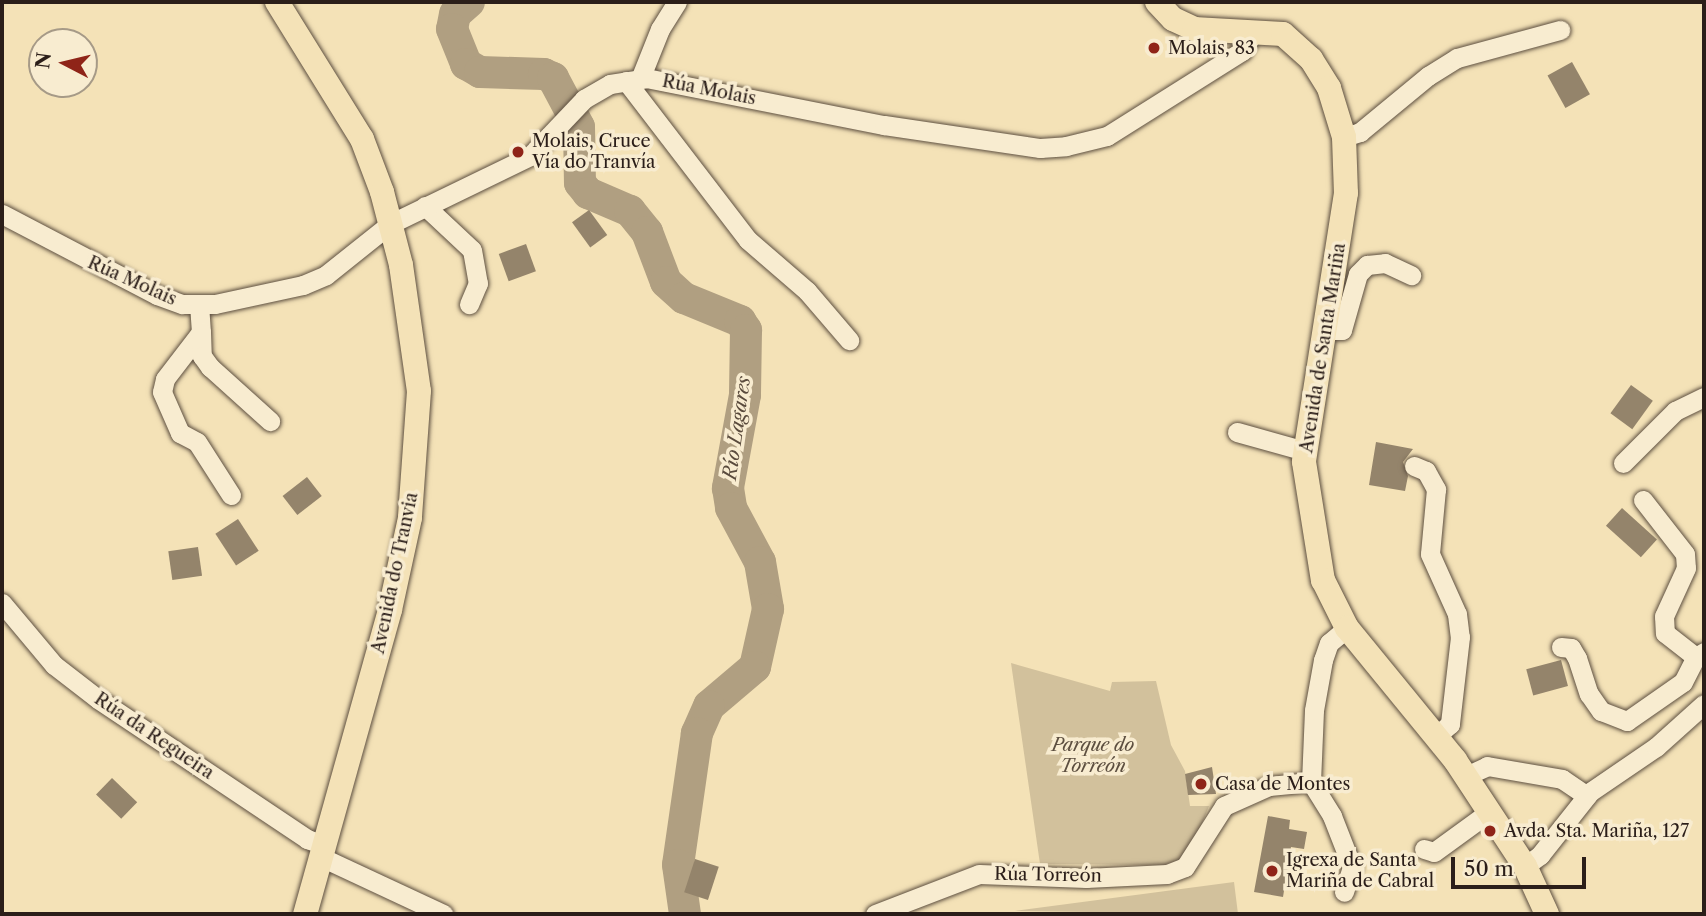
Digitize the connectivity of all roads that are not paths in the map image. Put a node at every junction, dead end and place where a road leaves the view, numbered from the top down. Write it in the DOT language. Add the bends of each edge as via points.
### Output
graph roads {
  1 [pos="277,2"];
  2 [pos="677,2"];
  3 [pos="1157,2"];
  4 [pos="1560,30"];
  5 [pos="1254,31"];
  6 [pos="633,80"];
  7 [pos="1344,137"];
  8 [pos="425,206"];
  9 [pos="2,214"];
  10 [pos="390,224"];
  11 [pos="1411,275"];
  12 [pos="199,304"];
  13 [pos="469,304"];
  14 [pos="1327,330"];
  15 [pos="201,332"];
  16 [pos="849,340"];
  17 [pos="1704,397"];
  18 [pos="270,421"];
  19 [pos="1237,432"];
  20 [pos="1305,452"];
  21 [pos="1623,463"];
  22 [pos="1414,466"];
  23 [pos="231,495"];
  24 [pos="1643,500"];
  25 [pos="2,603"];
  26 [pos="1347,628"];
  27 [pos="1561,647"];
  28 [pos="1700,654"];
  29 [pos="1704,704"];
  30 [pos="1436,736"];
  31 [pos="1466,776"];
  32 [pos="1311,782"];
  33 [pos="1587,796"];
  34 [pos="1489,811"];
  35 [pos="1424,849"];
  36 [pos="323,851"];
  37 [pos="1525,866"];
  38 [pos="1344,892"];
  39 [pos="305,914"];
  40 [pos="443,914"];
  41 [pos="875,914"];
  42 [pos="1547,914"];
  1 -- 10 [label="main road, Avenida do Tranvia" via="362,139"];
  2 -- 6 [label="street"];
  3 -- 5 [label="main road, Avenida de Santa Mariña" via="1173,19 1194,29"];
  4 -- 7 [label="street" via="1457,58 1360,132"];
  5 -- 6 [label="street, Rúa Molais" via="1242,51 1107,136 1066,146 1040,148 884,125"];
  5 -- 7 [label="main road, Avenida de Santa Mariña" via="1283,34 1311,59 1329,88"];
  6 -- 8 [label="street, Rúa Molais" via="610,84 584,99 512,167"];
  6 -- 16 [label="street" via="748,240 807,291"];
  7 -- 14 [label="main road, Avenida de Santa Mariña" via="1345,205"];
  8 -- 10 [label="street, Rúa Molais"];
  8 -- 13 [label="street" via="472,250 478,283"];
  9 -- 12 [label="street, Rúa Molais" via="157,295"];
  10 -- 12 [label="street, Rúa Molais" via="326,275 303,285"];
  10 -- 36 [label="main road, Avenida do Tranvia" via="413,333 419,391 416,469 390,610"];
  11 -- 14 [label="street" via="1385,263 1367,265 1358,274 1342,330"];
  12 -- 15 [label="street"];
  14 -- 20 [label="main road, Avenida de Santa Mariña"];
  15 -- 18 [label="street" via="202,356 210,367"];
  15 -- 23 [label="street" via="165,379 162,392 180,433 197,442"];
  17 -- 21 [label="street" via="1675,411"];
  19 -- 20 [label="street"];
  20 -- 26 [label="main road, Avenida de Santa Mariña" via="1323,580"];
  22 -- 30 [label="street" via="1426,471 1436,489 1430,554 1457,614 1460,637 1450,724"];
  24 -- 28 [label="street" via="1685,554 1686,568 1664,615 1665,633"];
  25 -- 36 [label="street, Rúa da Regueira" via="54,665 98,699"];
  26 -- 30 [label="main road, Avenida de Santa Mariña"];
  26 -- 32 [label="street" via="1329,643 1323,660 1314,710"];
  27 -- 28 [label="street" via="1571,648 1589,694 1601,711 1627,721 1683,682"];
  29 -- 33 [label="street" via="1656,747"];
  30 -- 31 [label="main road, Avenida de Santa Mariña"];
  31 -- 33 [label="street" via="1487,766 1562,779"];
  31 -- 34 [label="main road, Avenida de Santa Mariña"];
  32 -- 38 [label="street" via="1332,816 1352,867"];
  32 -- 41 [label="street, Rúa Torreón" via="1269,786 1224,806 1185,867 1167,874 1086,878 979,874"];
  33 -- 37 [label="street" via="1540,855"];
  34 -- 35 [label="street" via="1434,852"];
  34 -- 37 [label="main road, Avenida de Santa Mariña"];
  36 -- 39 [label="main road, Avenida do Tranvia"];
  36 -- 40 [label="street, Rúa da Regueira"];
  37 -- 42 [label="main road, Avenida de Santa Mariña"];
}
